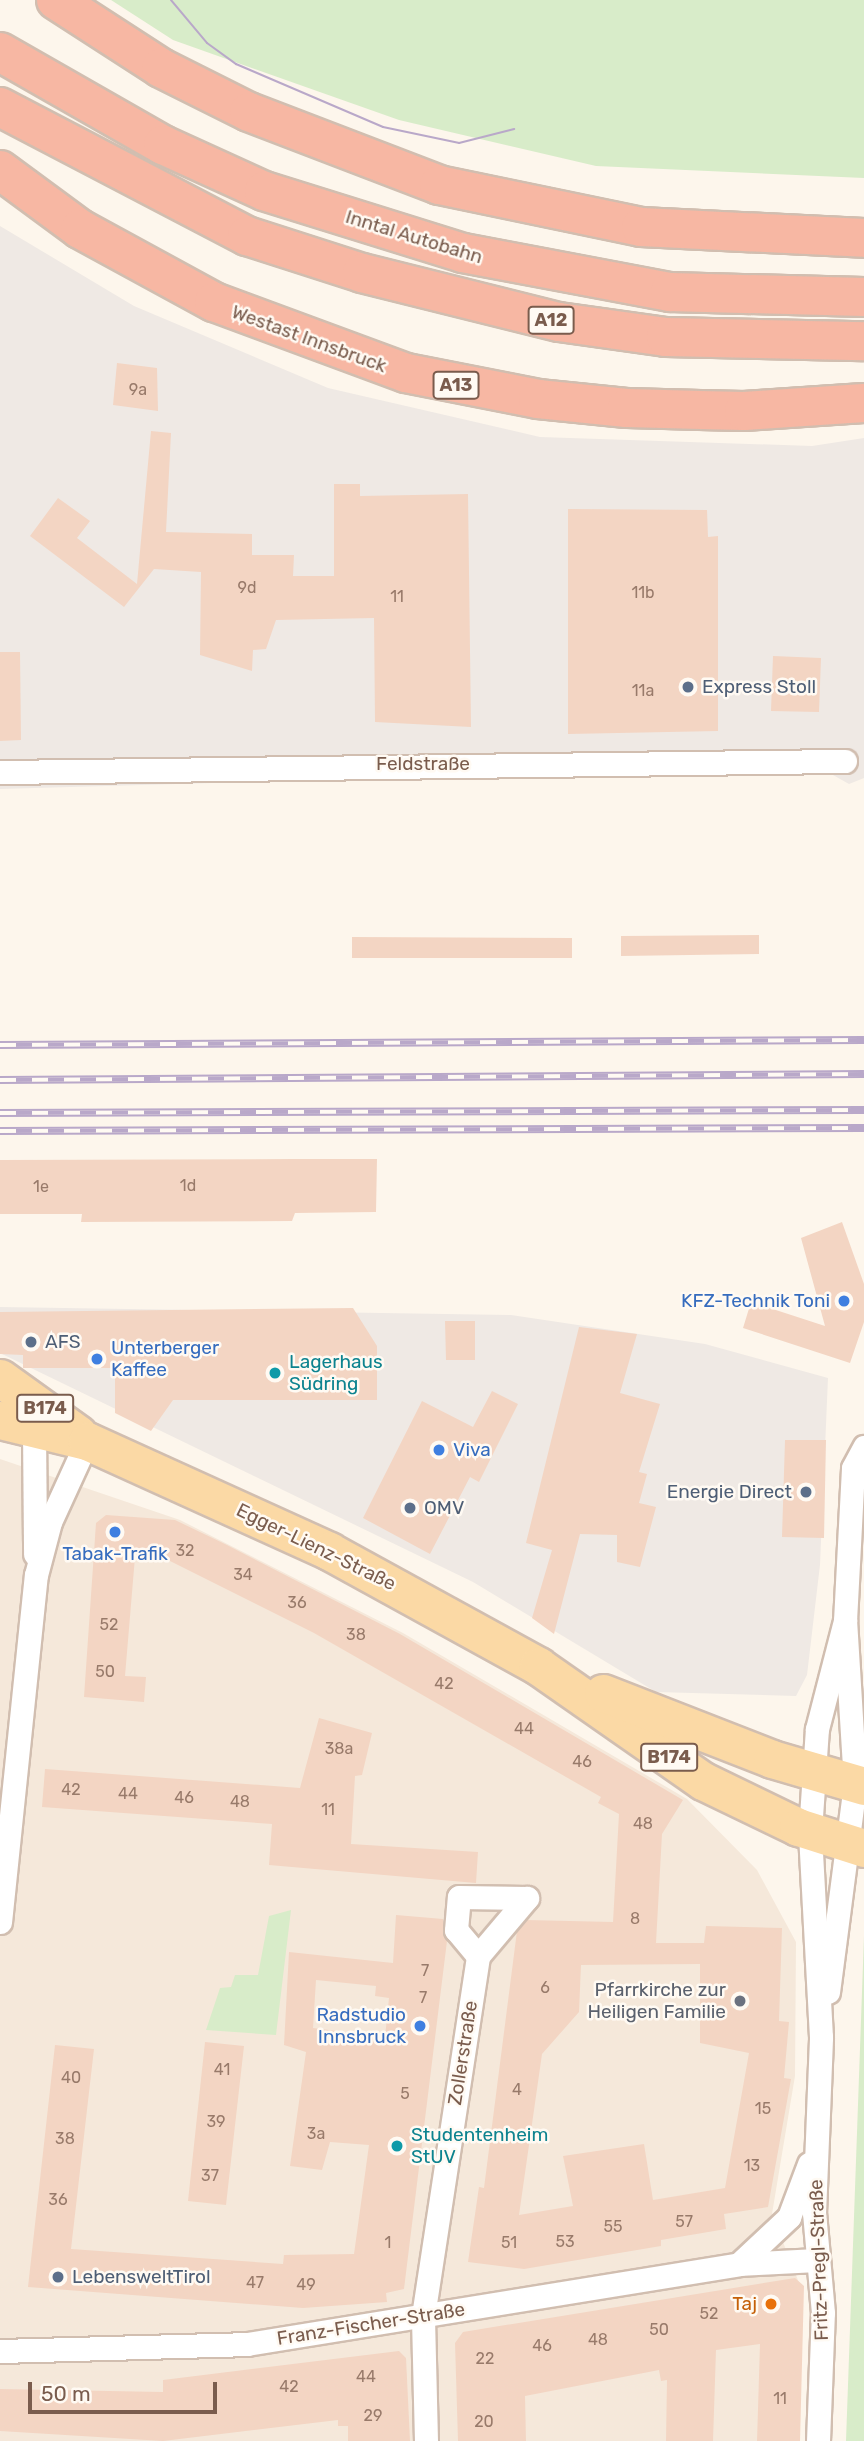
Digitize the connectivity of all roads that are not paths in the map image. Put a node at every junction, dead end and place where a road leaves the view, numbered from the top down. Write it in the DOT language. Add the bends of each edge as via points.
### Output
graph roads {
  1 [pos="56,0"];
  2 [pos="0,52"];
  3 [pos="0,107"];
  4 [pos="0,170"];
  5 [pos="864,238"];
  6 [pos="864,297"];
  7 [pos="864,341"];
  8 [pos="864,403"];
  9 [pos="845,761"];
  10 [pos="0,772"];
  11 [pos="0,1378"];
  12 [pos="17,1424"];
  13 [pos="87,1441"];
  14 [pos="864,1447"];
  15 [pos="36,1575"];
  16 [pos="845,1621"];
  17 [pos="537,1666"];
  18 [pos="812,1772"];
  19 [pos="859,1785"];
  20 [pos="810,1830"];
  21 [pos="856,1845"];
  22 [pos="0,1922"];
  23 [pos="478,1956"];
  24 [pos="821,2037"];
  25 [pos="817,2142"];
  26 [pos="817,2260"];
  27 [pos="739,2264"];
  28 [pos="423,2316"];
  29 [pos="0,2351"];
  30 [pos="426,2441"];
  31 [pos="818,2441"];
  1 -- 5 [label="highway" via="127,48 299,135 439,185 641,227"];
  2 -- 6 [label="highway, Inntal Autobahn / A12" via="163,145 264,191 463,253 566,276 670,292"];
  3 -- 7 [label="highway, A12" via="247,236 362,273 559,322 679,337"];
  4 -- 8 [label="highway, Westast Innsbruck / A13" via="80,229 214,303 406,373 538,399 627,408 744,411"];
  9 -- 10 [label="street, Feldstraße"];
  11 -- 13 [label="main road, Egger-Lienz-Straße / B174"];
  12 -- 13 [label="main road, Egger-Lienz-Straße / B174"];
  12 -- 15 [label="street"];
  13 -- 15 [label="street" via="50,1522"];
  13 -- 17 [label="main road, Egger-Lienz-Straße / B174" via="329,1551"];
  14 -- 16 [label="street" via="853,1468"];
  15 -- 22 [label="street"];
  16 -- 18 [label="street, Fritz-Pregl-Straße"];
  16 -- 19 [label="street, Fritz-Pregl-Straße"];
  17 -- 18 [label="main road, Egger-Lienz-Straße / B174"];
  17 -- 20 [label="main road, Egger-Lienz-Straße / B174" via="703,1781"];
  18 -- 19 [label="main road, Egger-Lienz-Straße / B174"];
  18 -- 20 [label="street, Fritz-Pregl-Straße"];
  19 -- 21 [label="street, Fritz-Pregl-Straße"];
  20 -- 21 [label="main road, Egger-Lienz-Straße / B174"];
  20 -- 24 [label="street, Fritz-Pregl-Straße"];
  21 -- 24 [label="street, Fritz-Pregl-Straße"];
  23 -- 28 [label="street, Zollerstraße"];
  24 -- 25 [label="street, Fritz-Pregl-Straße"];
  25 -- 26 [label="street, Fritz-Pregl-Straße"];
  25 -- 27 [label="street" via="789,2217"];
  26 -- 27 [label="street, Franz-Fischer-Straße"];
  26 -- 31 [label="street, Fritz-Pregl-Straße" via="823,2313"];
  27 -- 28 [label="street, Franz-Fischer-Straße"];
  28 -- 29 [label="street, Franz-Fischer-Straße" via="225,2346"];
  28 -- 30 [label="street, Zollerstraße"];
}
